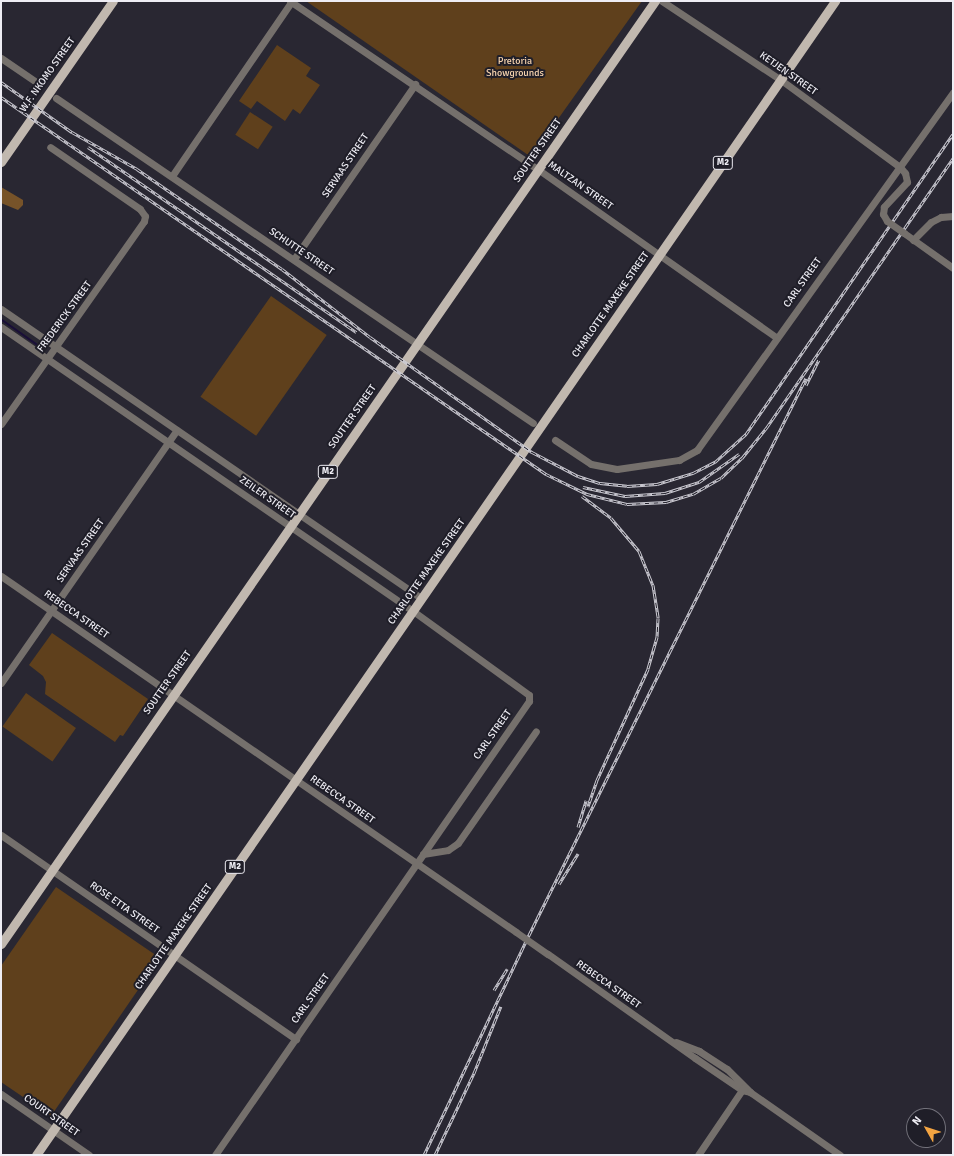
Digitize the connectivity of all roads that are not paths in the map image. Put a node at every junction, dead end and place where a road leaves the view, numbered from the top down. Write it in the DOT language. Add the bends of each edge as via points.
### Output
graph roads {
  1 [pos="112,1"];
  2 [pos="291,1"];
  3 [pos="655,1"];
  4 [pos="662,1"];
  5 [pos="835,1"];
  6 [pos="1,58"];
  7 [pos="781,80"];
  8 [pos="36,82"];
  9 [pos="415,84"];
  10 [pos="953,92"];
  11 [pos="56,98"];
  12 [pos="50,147"];
  13 [pos="1,162"];
  14 [pos="900,167"];
  15 [pos="539,170"];
  16 [pos="172,176"];
  17 [pos="953,216"];
  18 [pos="913,240"];
  19 [pos="659,255"];
  20 [pos="294,259"];
  21 [pos="953,268"];
  22 [pos="1,309"];
  23 [pos="1,327"];
  24 [pos="777,338"];
  25 [pos="417,343"];
  26 [pos="56,347"];
  27 [pos="47,358"];
  28 [pos="533,423"];
  29 [pos="1,424"];
  30 [pos="177,430"];
  31 [pos="555,440"];
  32 [pos="169,443"];
  33 [pos="299,514"];
  34 [pos="290,527"];
  35 [pos="1,576"];
  36 [pos="421,598"];
  37 [pos="51,610"];
  38 [pos="413,611"];
  39 [pos="1,683"];
  40 [pos="521,687"];
  41 [pos="173,695"];
  42 [pos="536,731"];
  43 [pos="296,780"];
  44 [pos="1,835"];
  45 [pos="423,854"];
  46 [pos="417,864"];
  47 [pos="52,870"];
  48 [pos="1,944"];
  49 [pos="174,955"];
  50 [pos="296,1039"];
  51 [pos="744,1088"];
  52 [pos="1,1094"];
  53 [pos="54,1130"];
  54 [pos="36,1155"];
  55 [pos="89,1155"];
  56 [pos="215,1155"];
  57 [pos="698,1155"];
  58 [pos="840,1155"];
  1 -- 13 [label="main road, W.F. NKOMO STREET"];
  2 -- 9 [label="street, MALTZAN STREET"];
  2 -- 16 [label="street"];
  3 -- 15 [label="main road, SOUTTER STREET / M2"];
  4 -- 7 [label="street, KETJEN STREET"];
  5 -- 7 [label="main road, CHARLOTTE MAXEKE STREET / M2"];
  6 -- 8 [label="street"];
  7 -- 14 [label="street, KETJEN STREET"];
  7 -- 19 [label="main road, CHARLOTTE MAXEKE STREET / M2"];
  9 -- 15 [label="street, MALTZAN STREET"];
  9 -- 20 [label="street, SERVAAS STREET"];
  10 -- 14 [label="street, CARL STREET"];
  11 -- 16 [label="street, SCHUTTE STREET"];
  12 -- 26 [label="street, FREDERICK STREET" via="140,209 145,216"];
  14 -- 18 [label="street, bridge" via="907,182 884,207 883,214 887,222"];
  14 -- 24 [label="street, CARL STREET" via="861,217"];
  15 -- 19 [label="street, MALTZAN STREET"];
  15 -- 25 [label="main road, SOUTTER STREET / M2"];
  16 -- 20 [label="street, SCHUTTE STREET"];
  17 -- 18 [label="street" via="941,217 931,222"];
  18 -- 21 [label="street"];
  19 -- 24 [label="street, MALTZAN STREET"];
  19 -- 36 [label="main road, CHARLOTTE MAXEKE STREET / M2"];
  20 -- 25 [label="street, SCHUTTE STREET"];
  22 -- 26 [label="street, ZEILER STREET"];
  23 -- 27 [label="street, ZEILER STREET"];
  24 -- 31 [label="street, CARL STREET" via="697,450 686,458 628,469 597,467"];
  25 -- 28 [label="street, SCHUTTE STREET"];
  25 -- 33 [label="main road, SOUTTER STREET / M2"];
  26 -- 27 [label="street, FREDERICK STREET"];
  26 -- 30 [label="street, ZEILER STREET"];
  27 -- 29 [label="street, FREDERICK STREET"];
  27 -- 32 [label="street, ZEILER STREET"];
  30 -- 32 [label="street, SERVAAS STREET"];
  30 -- 33 [label="street, ZEILER STREET"];
  32 -- 34 [label="street, ZEILER STREET"];
  32 -- 37 [label="street, SERVAAS STREET"];
  33 -- 34 [label="main road, SOUTTER STREET / M2"];
  33 -- 36 [label="street, ZEILER STREET"];
  34 -- 38 [label="street, ZEILER STREET"];
  34 -- 41 [label="main road, SOUTTER STREET / M2"];
  35 -- 37 [label="street, REBECCA STREET"];
  36 -- 38 [label="main road, CHARLOTTE MAXEKE STREET / M2"];
  37 -- 39 [label="street, SERVAAS STREET"];
  37 -- 41 [label="street, REBECCA STREET"];
  38 -- 40 [label="street, ZEILER STREET"];
  38 -- 43 [label="main road, CHARLOTTE MAXEKE STREET / M2"];
  40 -- 45 [label="street, CARL STREET" via="528,692 529,702"];
  41 -- 43 [label="street, REBECCA STREET"];
  41 -- 47 [label="main road, SOUTTER STREET / M2"];
  42 -- 45 [label="street" via="458,843 448,850"];
  43 -- 46 [label="street, REBECCA STREET"];
  43 -- 49 [label="main road, CHARLOTTE MAXEKE STREET / M2"];
  44 -- 47 [label="street, ROSE ETTA STREET"];
  45 -- 46 [label="street, CARL STREET"];
  46 -- 50 [label="street, CARL STREET"];
  46 -- 51 [label="street, REBECCA STREET, bridge"];
  47 -- 48 [label="main road, SOUTTER STREET / M2"];
  47 -- 49 [label="street, ROSE ETTA STREET"];
  49 -- 50 [label="street, ROSE ETTA STREET"];
  49 -- 53 [label="main road, CHARLOTTE MAXEKE STREET / M2"];
  50 -- 56 [label="street, CARL STREET"];
  51 -- 57 [label="street"];
  51 -- 58 [label="street, REBECCA STREET"];
  52 -- 53 [label="street, COURT STREET"];
  53 -- 54 [label="main road, CHARLOTTE MAXEKE STREET / M2"];
  53 -- 55 [label="street, COURT STREET"];
}
